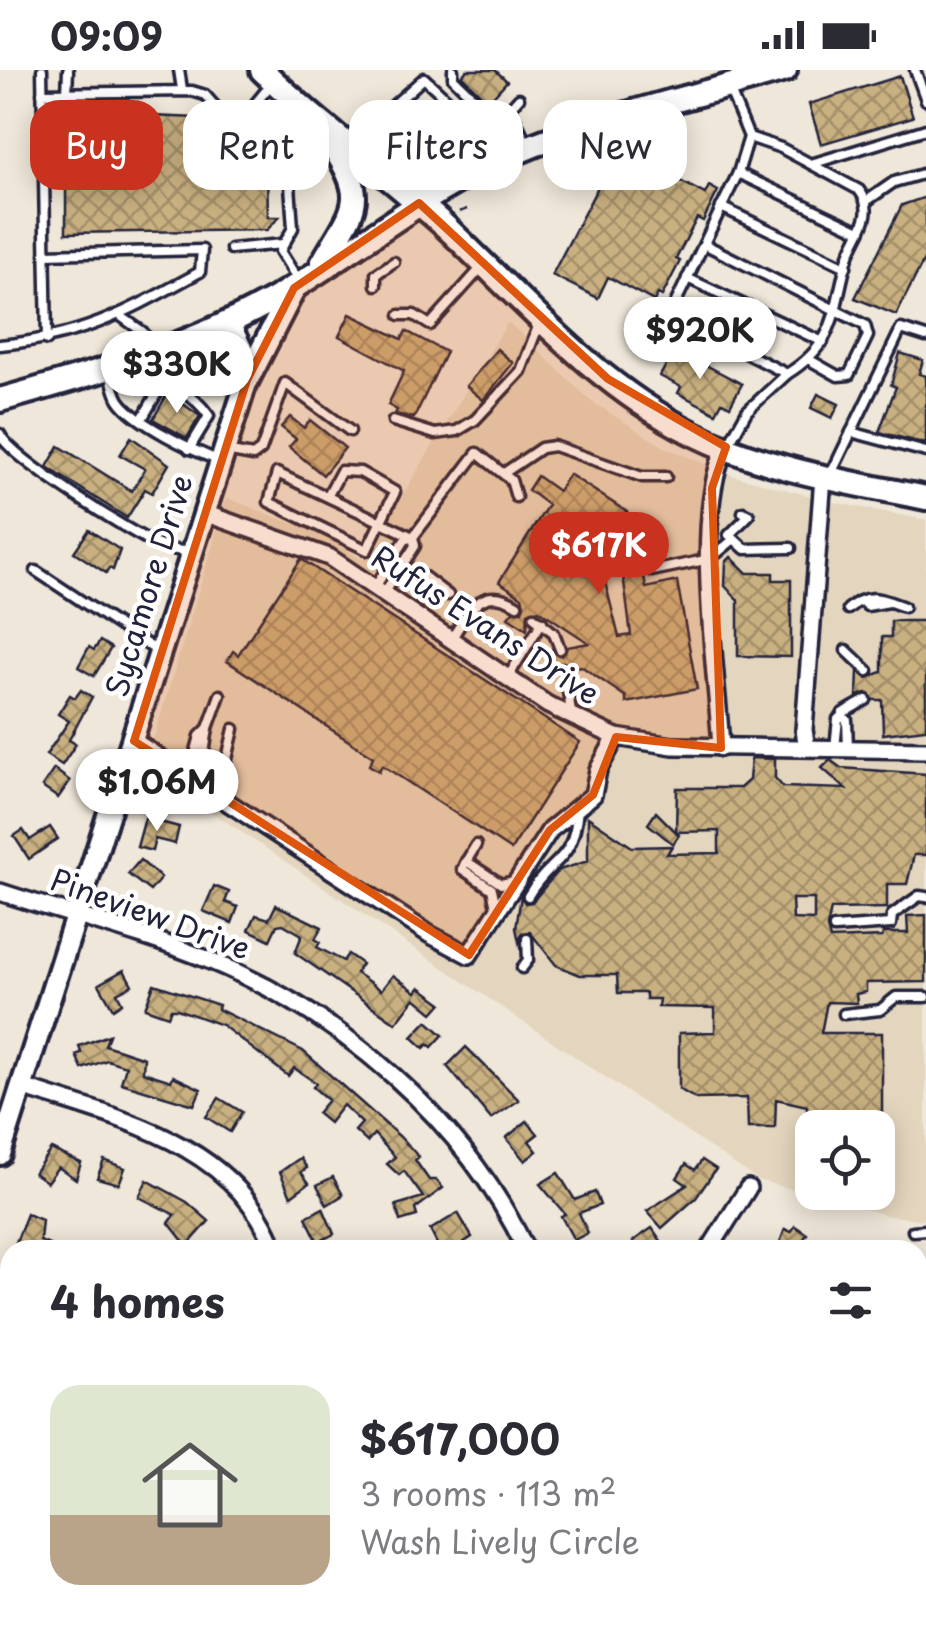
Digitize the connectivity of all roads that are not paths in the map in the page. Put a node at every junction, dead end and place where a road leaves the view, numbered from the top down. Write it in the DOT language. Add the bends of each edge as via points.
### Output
graph roads {
  1 [pos="42,70"];
  2 [pos="68,70"];
  3 [pos="179,70"];
  4 [pos="453,70"];
  5 [pos="785,70"];
  6 [pos="920,75"];
  7 [pos="268,76"];
  8 [pos="728,87"];
  9 [pos="182,89"];
  10 [pos="42,93"];
  11 [pos="67,93"];
  12 [pos="209,100"];
  13 [pos="254,100"];
  14 [pos="294,100"];
  15 [pos="399,100"];
  16 [pos="448,100"];
  17 [pos="475,100"];
  18 [pos="926,100"];
  19 [pos="926,128"];
  20 [pos="329,131"];
  21 [pos="523,137"];
  22 [pos="749,137"];
  23 [pos="329,140"];
  24 [pos="348,146"];
  25 [pos="528,148"];
  26 [pos="523,150"];
  27 [pos="812,164"];
  28 [pos="738,173"];
  29 [pos="926,174"];
  30 [pos="290,190"];
  31 [pos="443,190"];
  32 [pos="868,200"];
  33 [pos="419,203"];
  34 [pos="721,207"];
  35 [pos="860,231"];
  36 [pos="283,244"];
  37 [pos="704,244"];
  38 [pos="231,248"];
  39 [pos="45,254"];
  40 [pos="394,262"];
  41 [pos="484,264"];
  42 [pos="846,267"];
  43 [pos="688,278"];
  44 [pos="304,281"];
  45 [pos="376,286"];
  46 [pos="837,308"];
  47 [pos="400,315"];
  48 [pos="122,317"];
  49 [pos="542,320"];
  50 [pos="228,322"];
  51 [pos="926,337"];
  52 [pos="47,340"];
  53 [pos="823,342"];
  54 [pos="0,346"];
  55 [pos="152,355"];
  56 [pos="808,358"];
  57 [pos="110,370"];
  58 [pos="786,374"];
  59 [pos="247,380"];
  60 [pos="164,381"];
  61 [pos="0,400"];
  62 [pos="142,418"];
  63 [pos="393,421"];
  64 [pos="350,431"];
  65 [pos="851,432"];
  66 [pos="0,434"];
  67 [pos="189,448"];
  68 [pos="726,448"];
  69 [pos="926,452"];
  70 [pos="222,456"];
  71 [pos="504,473"];
  72 [pos="666,477"];
  73 [pos="826,478"];
  74 [pos="328,495"];
  75 [pos="516,496"];
  76 [pos="926,497"];
  77 [pos="204,513"];
  78 [pos="746,514"];
  79 [pos="382,519"];
  80 [pos="413,538"];
  81 [pos="734,539"];
  82 [pos="647,542"];
  83 [pos="790,548"];
  84 [pos="192,552"];
  85 [pos="710,558"];
  86 [pos="602,568"];
  87 [pos="652,570"];
  88 [pos="36,571"];
  89 [pos="423,576"];
  90 [pos="380,590"];
  91 [pos="448,595"];
  92 [pos="517,605"];
  93 [pos="904,607"];
  94 [pos="848,610"];
  95 [pos="127,618"];
  96 [pos="121,628"];
  97 [pos="452,638"];
  98 [pos="560,648"];
  99 [pos="846,650"];
  100 [pos="161,654"];
  101 [pos="566,669"];
  102 [pos="868,671"];
  103 [pos="508,677"];
  104 [pos="220,695"];
  105 [pos="866,700"];
  106 [pos="843,713"];
  107 [pos="570,718"];
  108 [pos="208,728"];
  109 [pos="234,729"];
  110 [pos="616,736"];
  111 [pos="134,741"];
  112 [pos="721,748"];
  113 [pos="807,748"];
  114 [pos="926,750"];
  115 [pos="227,758"];
  116 [pos="164,762"];
  117 [pos="210,791"];
  118 [pos="578,804"];
  119 [pos="476,845"];
  120 [pos="462,868"];
  121 [pos="518,878"];
  122 [pos="0,892"];
  123 [pos="528,896"];
  124 [pos="926,896"];
  125 [pos="496,913"];
  126 [pos="76,915"];
  127 [pos="834,928"];
  128 [pos="527,939"];
  129 [pos="522,968"];
  130 [pos="926,997"];
  131 [pos="844,1014"];
  132 [pos="22,1088"];
  133 [pos="0,1154"];
  134 [pos="748,1188"];
  135 [pos="913,1230"];
  136 [pos="926,1230"];
  137 [pos="269,1240"];
  138 [pos="519,1240"];
  139 [pos="714,1240"];
  1 -- 10 [label="lane"];
  2 -- 11 [label="lane"];
  3 -- 9 [label="lane"];
  4 -- 17 [label="lane" via="452,78"];
  5 -- 8 [label="main road"];
  6 -- 18 [label="lane"];
  7 -- 13 [label="lane"];
  7 -- 14 [label="main road"];
  8 -- 22 [label="lane"];
  8 -- 25 [label="main road"];
  9 -- 11 [label="lane"];
  9 -- 12 [label="lane"];
  10 -- 11 [label="lane"];
  10 -- 39 [label="lane"];
  15 -- 16 [label="lane" via="424,78"];
  19 -- 27 [label="lane"];
  20 -- 24 [label="main road"];
  21 -- 25 [label="lane"];
  22 -- 27 [label="lane"];
  22 -- 28 [label="lane"];
  23 -- 44 [label="main road" via="352,175 353,209"];
  24 -- 33 [label="main road"];
  25 -- 26 [label="main road"];
  27 -- 32 [label="lane"];
  28 -- 34 [label="lane"];
  28 -- 35 [label="lane"];
  29 -- 32 [label="lane" via="894,182"];
  30 -- 36 [label="lane" via="293,228"];
  31 -- 33 [label="main road"];
  32 -- 35 [label="lane"];
  33 -- 41 [label="main road"];
  33 -- 44 [label="main road"];
  34 -- 37 [label="lane"];
  34 -- 42 [label="lane"];
  35 -- 42 [label="lane"];
  36 -- 38 [label="lane"];
  36 -- 44 [label="lane" via="280,251"];
  37 -- 43 [label="lane"];
  37 -- 46 [label="lane"];
  39 -- 48 [label="lane" via="202,250 200,272"];
  39 -- 52 [label="lane"];
  40 -- 45 [label="lane" via="376,274"];
  41 -- 47 [label="lane" via="430,325"];
  41 -- 49 [label="main road"];
  42 -- 46 [label="lane"];
  43 -- 53 [label="lane"];
  43 -- 58 [label="lane" via="675,316"];
  44 -- 50 [label="main road"];
  44 -- 59 [label="main road"];
  46 -- 53 [label="lane"];
  46 -- 56 [label="lane" via="866,325 868,336 850,375 838,376"];
  48 -- 52 [label="lane"];
  48 -- 55 [label="lane" via="144,332"];
  49 -- 63 [label="lane" via="520,371 476,420 457,432 435,434"];
  49 -- 68 [label="main road" via="632,397"];
  50 -- 55 [label="main road"];
  50 -- 59 [label="street"];
  51 -- 65 [label="lane" via="901,328"];
  52 -- 54 [label="lane"];
  53 -- 56 [label="lane"];
  55 -- 57 [label="main road"];
  55 -- 60 [label="lane"];
  56 -- 58 [label="lane"];
  57 -- 61 [label="main road"];
  57 -- 62 [label="lane" via="118,400"];
  58 -- 68 [label="lane" via="747,412"];
  59 -- 70 [label="street, Sycamore Drive"];
  60 -- 62 [label="lane"];
  60 -- 67 [label="lane" via="209,416"];
  62 -- 67 [label="lane"];
  64 -- 70 [label="lane" via="285,383 262,450"];
  65 -- 69 [label="lane"];
  65 -- 73 [label="lane"];
  66 -- 84 [label="lane" via="33,467 130,528 162,547"];
  67 -- 70 [label="lane"];
  68 -- 73 [label="main road"];
  68 -- 85 [label="street" via="712,488"];
  70 -- 77 [label="street, Sycamore Drive"];
  71 -- 72 [label="lane" via="554,446 642,477"];
  71 -- 75 [label="lane"];
  71 -- 80 [label="lane" via="478,453"];
  73 -- 76 [label="main road"];
  73 -- 113 [label="street"];
  74 -- 79 [label="lane"];
  74 -- 79 [label="lane" via="340,471 360,472 395,492"];
  74 -- 79 [label="lane" via="278,473 269,502 367,550"];
  77 -- 84 [label="street, Sycamore Drive"];
  77 -- 90 [label="street, Rufus Evans Drive" via="298,544"];
  78 -- 81 [label="lane" via="729,534"];
  79 -- 80 [label="lane"];
  80 -- 90 [label="lane" via="414,546"];
  81 -- 83 [label="lane" via="744,549"];
  81 -- 85 [label="lane"];
  82 -- 86 [label="lane" via="617,550"];
  84 -- 100 [label="street, Sycamore Drive"];
  85 -- 87 [label="lane"];
  85 -- 112 [label="street"];
  88 -- 96 [label="lane"];
  89 -- 91 [label="lane"];
  90 -- 97 [label="street, Rufus Evans Drive"];
  92 -- 97 [label="lane" via="484,596"];
  93 -- 94 [label="lane" via="884,597"];
  95 -- 96 [label="lane"];
  96 -- 100 [label="lane"];
  97 -- 103 [label="street, Rufus Evans Drive"];
  98 -- 103 [label="lane" via="538,619"];
  99 -- 102 [label="lane"];
  100 -- 111 [label="street, Sycamore Drive"];
  101 -- 107 [label="lane"];
  103 -- 107 [label="street, Rufus Evans Drive"];
  104 -- 108 [label="lane"];
  105 -- 106 [label="lane"];
  107 -- 110 [label="street, Rufus Evans Drive"];
  108 -- 116 [label="lane" via="189,764"];
  108 -- 117 [label="lane" via="201,773"];
  109 -- 115 [label="lane"];
  110 -- 112 [label="street, Rufus Evans Drive"];
  110 -- 118 [label="street" via="593,795"];
  111 -- 116 [label="street"];
  111 -- 126 [label="street, Sycamore Drive"];
  112 -- 113 [label="street, Rufus Evans Drive"];
  113 -- 114 [label="street, Rufus Evans Drive"];
  116 -- 117 [label="street"];
  117 -- 125 [label="street" via="469,955"];
  118 -- 121 [label="street" via="550,830"];
  118 -- 123 [label="lane" via="572,847"];
  119 -- 120 [label="lane"];
  120 -- 121 [label="lane" via="501,884"];
  120 -- 125 [label="lane" via="496,894"];
  121 -- 125 [label="street"];
  122 -- 126 [label="street, Pineview Drive"];
  124 -- 127 [label="lane" via="892,916 891,924"];
  126 -- 132 [label="street, Sycamore Drive"];
  126 -- 138 [label="street, Pineview Drive" via="211,961 332,1028 416,1098 458,1146"];
  128 -- 129 [label="lane"];
  130 -- 131 [label="lane" via="896,997 880,1010"];
  132 -- 133 [label="street, Sycamore Drive"];
  132 -- 137 [label="street" via="180,1144 244,1196"];
  134 -- 139 [label="street"];
  135 -- 136 [label="lane"];
}
